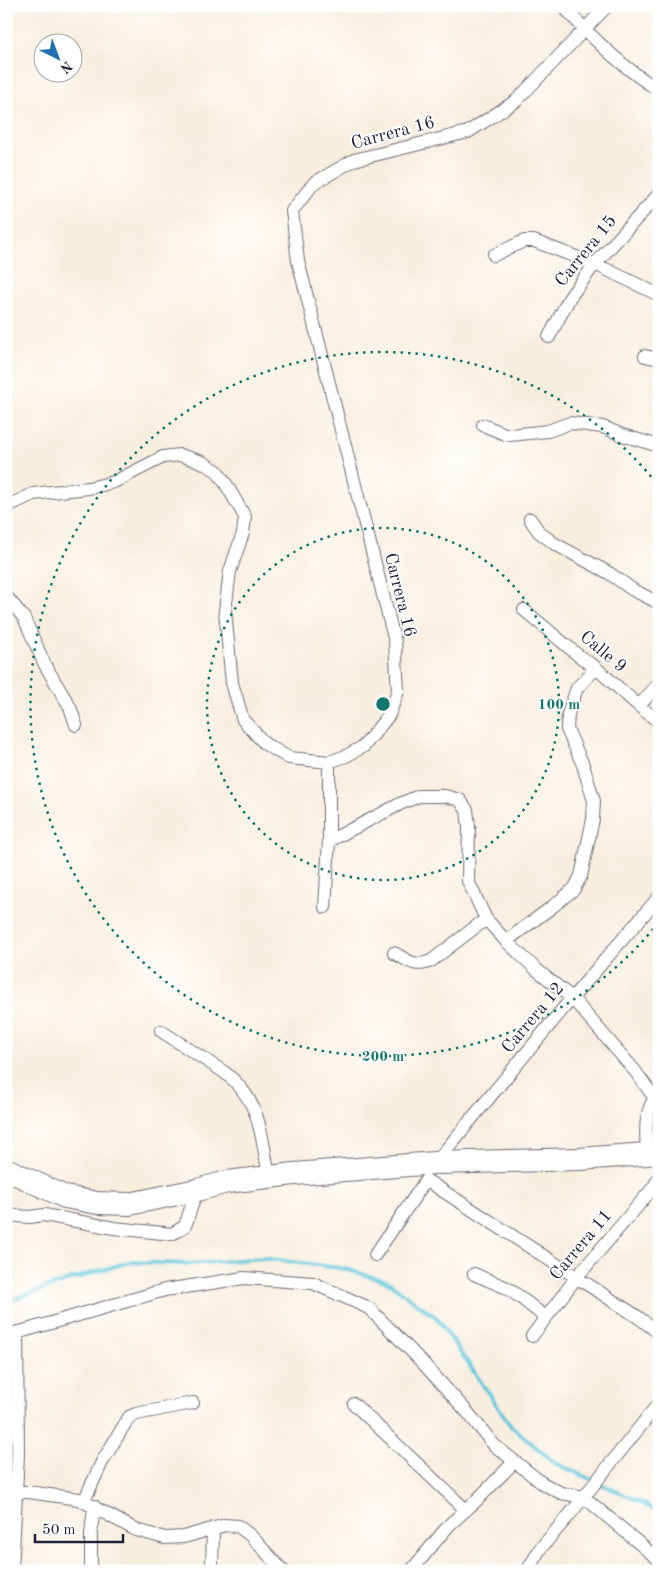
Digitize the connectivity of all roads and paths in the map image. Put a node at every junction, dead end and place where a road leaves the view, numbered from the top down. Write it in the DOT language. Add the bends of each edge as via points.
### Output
graph roads {
  1 [pos="563,6"];
  2 [pos="608,6"];
  3 [pos="585,30"];
  4 [pos="659,90"];
  5 [pos="659,194"];
  6 [pos="494,255"];
  7 [pos="595,264"];
  8 [pos="659,295"];
  9 [pos="549,337"];
  10 [pos="645,356"];
  11 [pos="659,359"];
  12 [pos="483,425"];
  13 [pos="659,446"];
  14 [pos="6,510"];
  15 [pos="530,519"];
  16 [pos="6,596"];
  17 [pos="659,603"];
  18 [pos="524,610"];
  19 [pos="596,668"];
  20 [pos="659,683"];
  21 [pos="639,706"];
  22 [pos="659,722"];
  23 [pos="76,725"];
  24 [pos="329,762"];
  25 [pos="329,841"];
  26 [pos="659,897"];
  27 [pos="325,906"];
  28 [pos="486,919"];
  29 [pos="506,941"];
  30 [pos="394,953"];
  31 [pos="572,998"];
  32 [pos="161,1032"];
  33 [pos="657,1098"];
  34 [pos="653,1154"];
  35 [pos="6,1169"];
  36 [pos="429,1169"];
  37 [pos="269,1176"];
  38 [pos="659,1178"];
  39 [pos="197,1190"];
  40 [pos="6,1215"];
  41 [pos="375,1255"];
  42 [pos="474,1274"];
  43 [pos="576,1278"];
  44 [pos="545,1317"];
  45 [pos="659,1332"];
  46 [pos="12,1334"];
  47 [pos="532,1336"];
  48 [pos="193,1403"];
  49 [pos="659,1403"];
  50 [pos="354,1404"];
  51 [pos="514,1462"];
  52 [pos="11,1490"];
  53 [pos="588,1492"];
  54 [pos="89,1503"];
  55 [pos="466,1510"];
  56 [pos="213,1528"];
  57 [pos="659,1560"];
  58 [pos="12,1571"];
  59 [pos="92,1571"];
  60 [pos="214,1571"];
  61 [pos="283,1571"];
  62 [pos="411,1571"];
  63 [pos="527,1571"];
  1 -- 3 [label="street"];
  2 -- 3 [label="street, Carrera 16"];
  3 -- 4 [label="street" via="644,82"];
  3 -- 24 [label="street, Carrera 16" via="516,101 468,132 354,160 314,183 292,211 298,261 395,642 398,691 389,715 364,746"];
  5 -- 7 [label="street, Carrera 15"];
  6 -- 7 [label="street" via="524,241 534,241"];
  7 -- 8 [label="street"];
  7 -- 9 [label="street, Carrera 15" via="570,297"];
  10 -- 11 [label="street"];
  12 -- 13 [label="street" via="510,435 548,431 570,423 592,425"];
  14 -- 24 [label="street, Carrera 16" via="33,494 114,482 163,457 180,456 202,462 217,471 245,518 230,571 226,611 232,683 243,720 265,744 289,758"];
  15 -- 17 [label="street" via="539,532 555,544"];
  16 -- 23 [label="street" via="24,618"];
  18 -- 19 [label="street, Calle 9"];
  19 -- 21 [label="street, Calle 9"];
  19 -- 29 [label="street" via="577,688 568,714 567,729 594,801 581,876 574,889"];
  20 -- 21 [label="street"];
  21 -- 22 [label="street, Calle 9"];
  24 -- 25 [label="street"];
  25 -- 27 [label="street"];
  25 -- 28 [label="street" via="419,796 445,796 460,800 467,810 469,827 468,881"];
  26 -- 31 [label="street, Carrera 12"];
  28 -- 29 [label="street"];
  28 -- 30 [label="street" via="431,961 414,964"];
  29 -- 31 [label="street"];
  31 -- 33 [label="street"];
  31 -- 36 [label="street, Carrera 12"];
  32 -- 37 [label="street" via="224,1072 245,1092 255,1108"];
  33 -- 34 [label="street" via="650,1105 646,1118"];
  34 -- 36 [label="highway"];
  35 -- 39 [label="highway" via="65,1198 98,1203 129,1204"];
  36 -- 37 [label="highway"];
  36 -- 41 [label="street, Carrera 12"];
  36 -- 43 [label="street"];
  37 -- 39 [label="highway"];
  38 -- 43 [label="street, Carrera 11"];
  39 -- 40 [label="street" via="185,1226 172,1234 114,1228 44,1215"];
  42 -- 44 [label="street" via="507,1288"];
  43 -- 44 [label="street, Carrera 11"];
  43 -- 45 [label="street"];
  44 -- 47 [label="street, Carrera 11"];
  46 -- 51 [label="street" via="165,1290 244,1278 313,1283 369,1308 463,1407 494,1445"];
  46 -- 52 [label="street" via="18,1454"];
  48 -- 54 [label="street" via="129,1417 102,1462"];
  49 -- 53 [label="street"];
  50 -- 55 [label="street"];
  51 -- 53 [label="street" via="561,1493"];
  51 -- 55 [label="street"];
  52 -- 54 [label="street" via="61,1495"];
  52 -- 58 [label="street"];
  53 -- 57 [label="street"];
  53 -- 63 [label="street" via="540,1549"];
  54 -- 56 [label="street" via="136,1530 164,1538 191,1536"];
  54 -- 59 [label="street"];
  55 -- 62 [label="street" via="449,1525"];
  56 -- 60 [label="street"];
  56 -- 61 [label="street" via="238,1526"];
}
